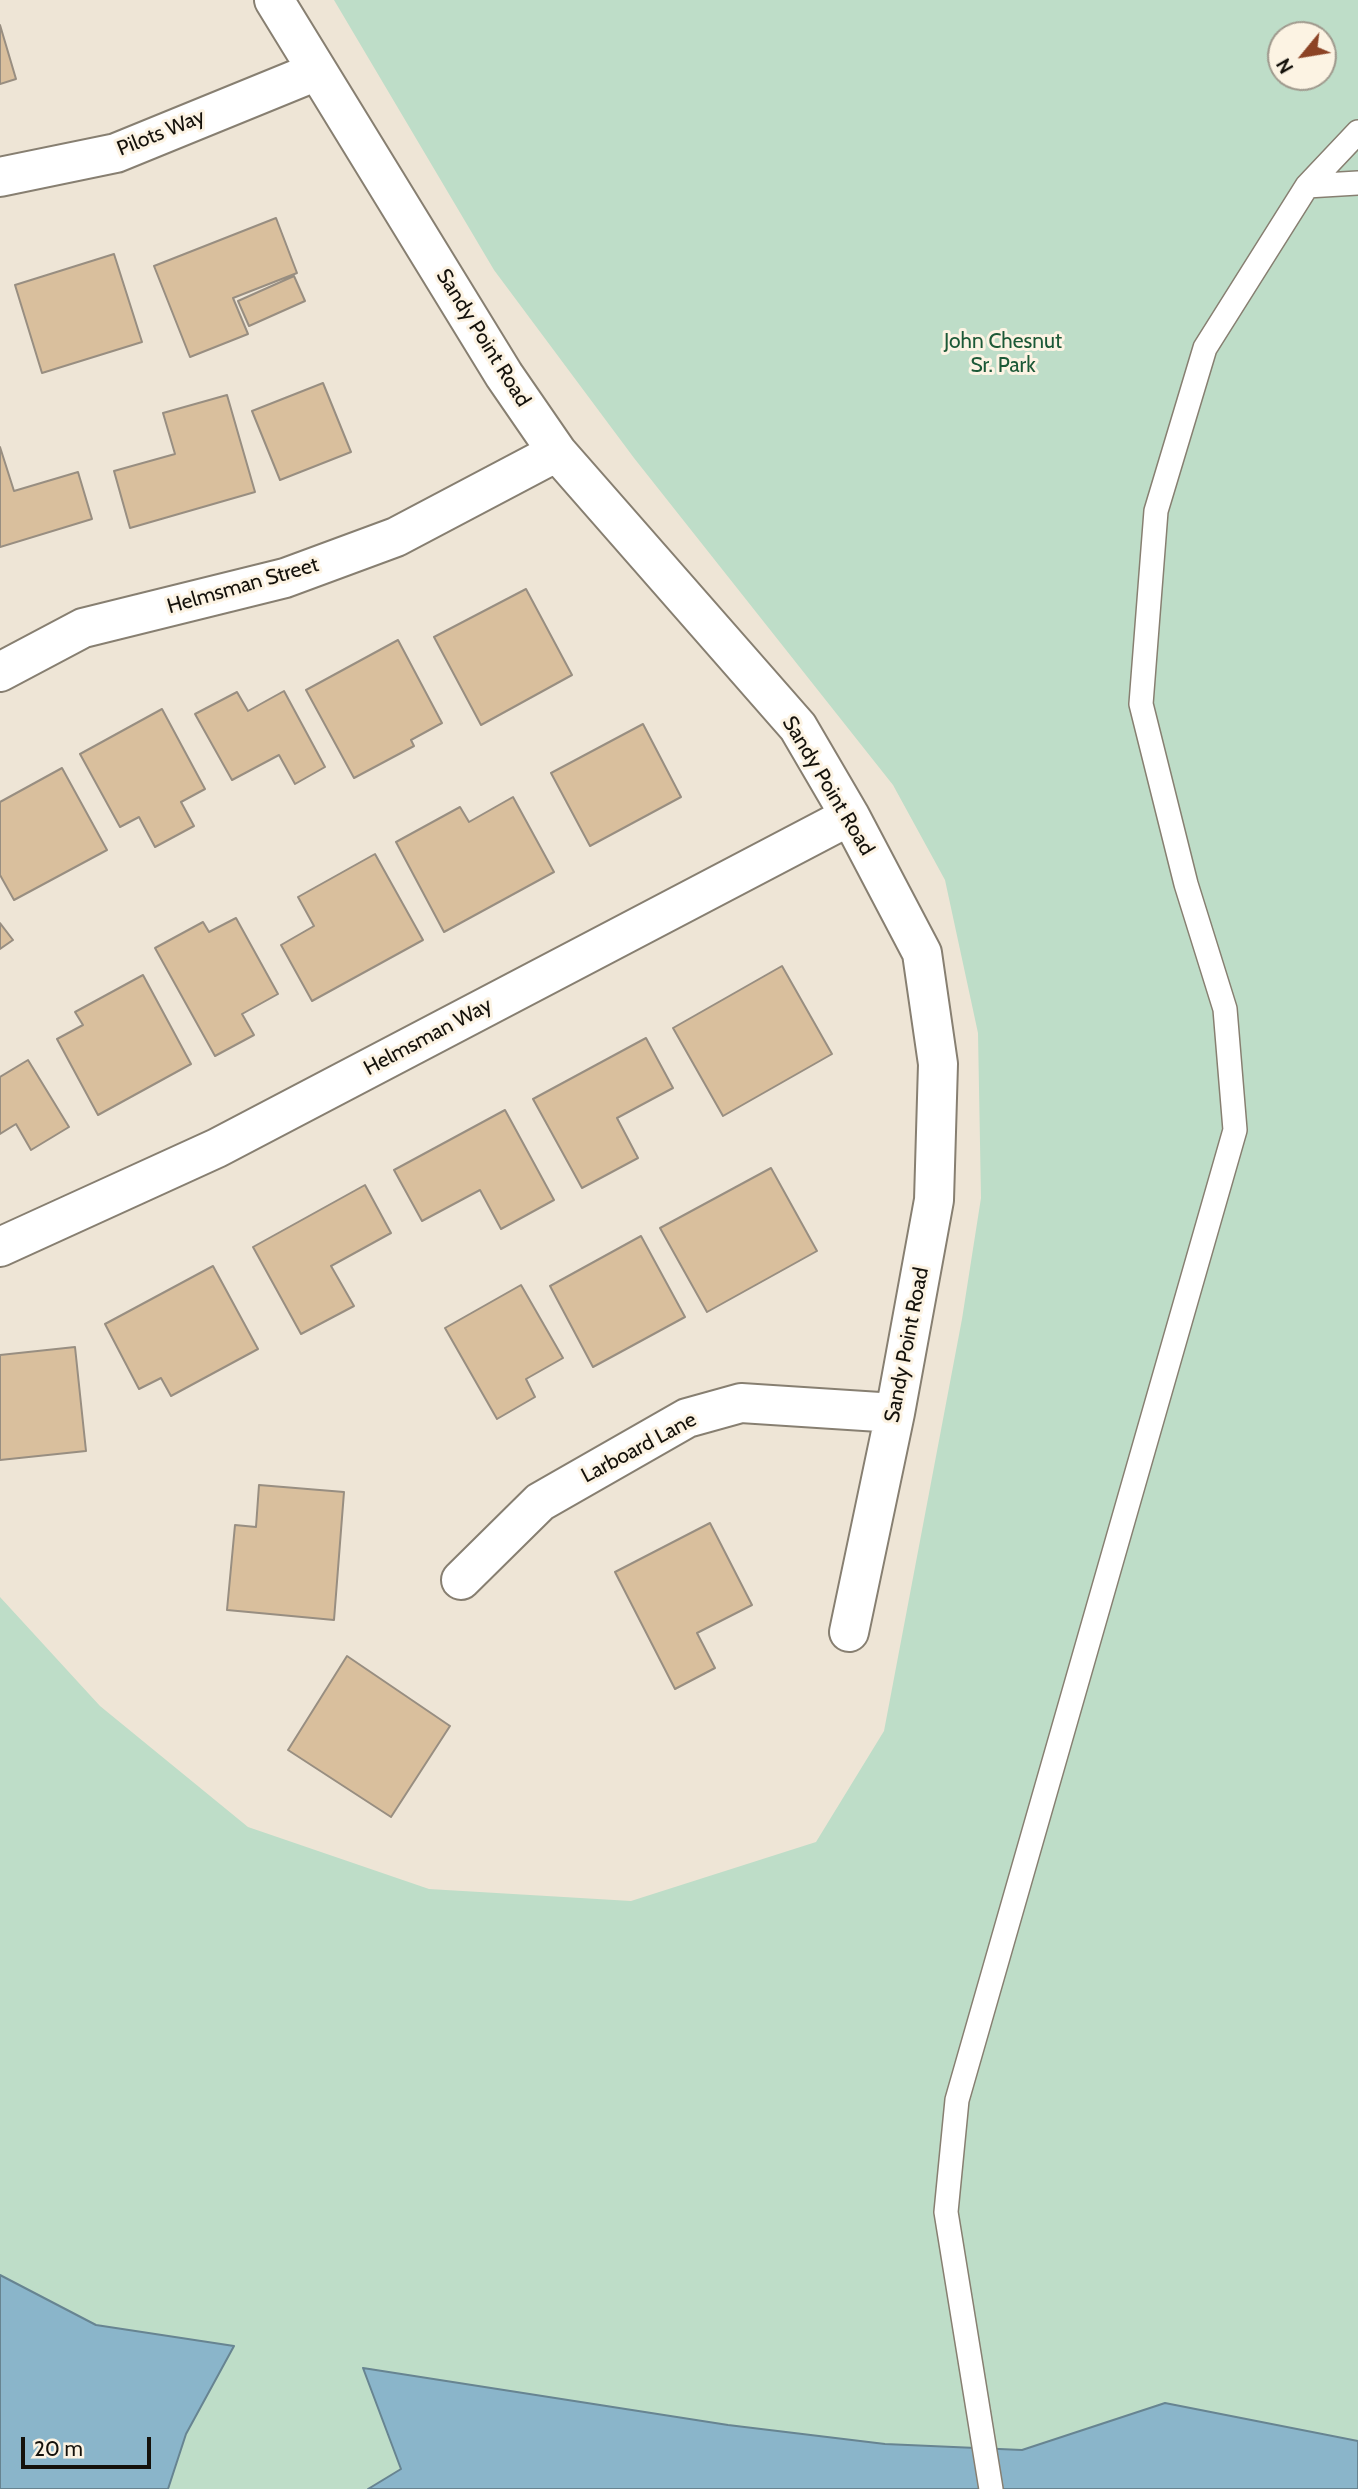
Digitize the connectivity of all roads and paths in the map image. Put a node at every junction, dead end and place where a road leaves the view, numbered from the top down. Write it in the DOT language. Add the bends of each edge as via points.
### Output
graph roads {
  1 [pos="274,0"];
  2 [pos="317,71"];
  3 [pos="1358,132"];
  4 [pos="0,177"];
  5 [pos="1358,183"];
  6 [pos="1307,186"];
  7 [pos="557,452"];
  8 [pos="0,671"];
  9 [pos="850,816"];
  10 [pos="0,1247"];
  11 [pos="895,1413"];
  12 [pos="461,1580"];
  13 [pos="849,1632"];
  14 [pos="990,2489"];
  1 -- 2 [label="street, Sandy Point Road"];
  2 -- 4 [label="street, Pilots Way" via="116,153"];
  2 -- 7 [label="street, Sandy Point Road"];
  3 -- 6 [label="lane"];
  5 -- 6 [label="lane"];
  6 -- 14 [label="lane" via="1205,348 1156,511 1141,704 1186,884 1225,1009 1235,1130 957,2100 946,2212"];
  7 -- 8 [label="street, Helmsman Street" via="396,537 285,578 83,628"];
  7 -- 9 [label="street, Sandy Point Road" via="798,727"];
  9 -- 10 [label="street, Helmsman Way" via="217,1148"];
  9 -- 11 [label="street, Sandy Point Road" via="922,953 938,1064 934,1200"];
  11 -- 12 [label="street, Larboard Lane" via="741,1403 687,1418 540,1502"];
  11 -- 13 [label="street, Sandy Point Road"];
}
